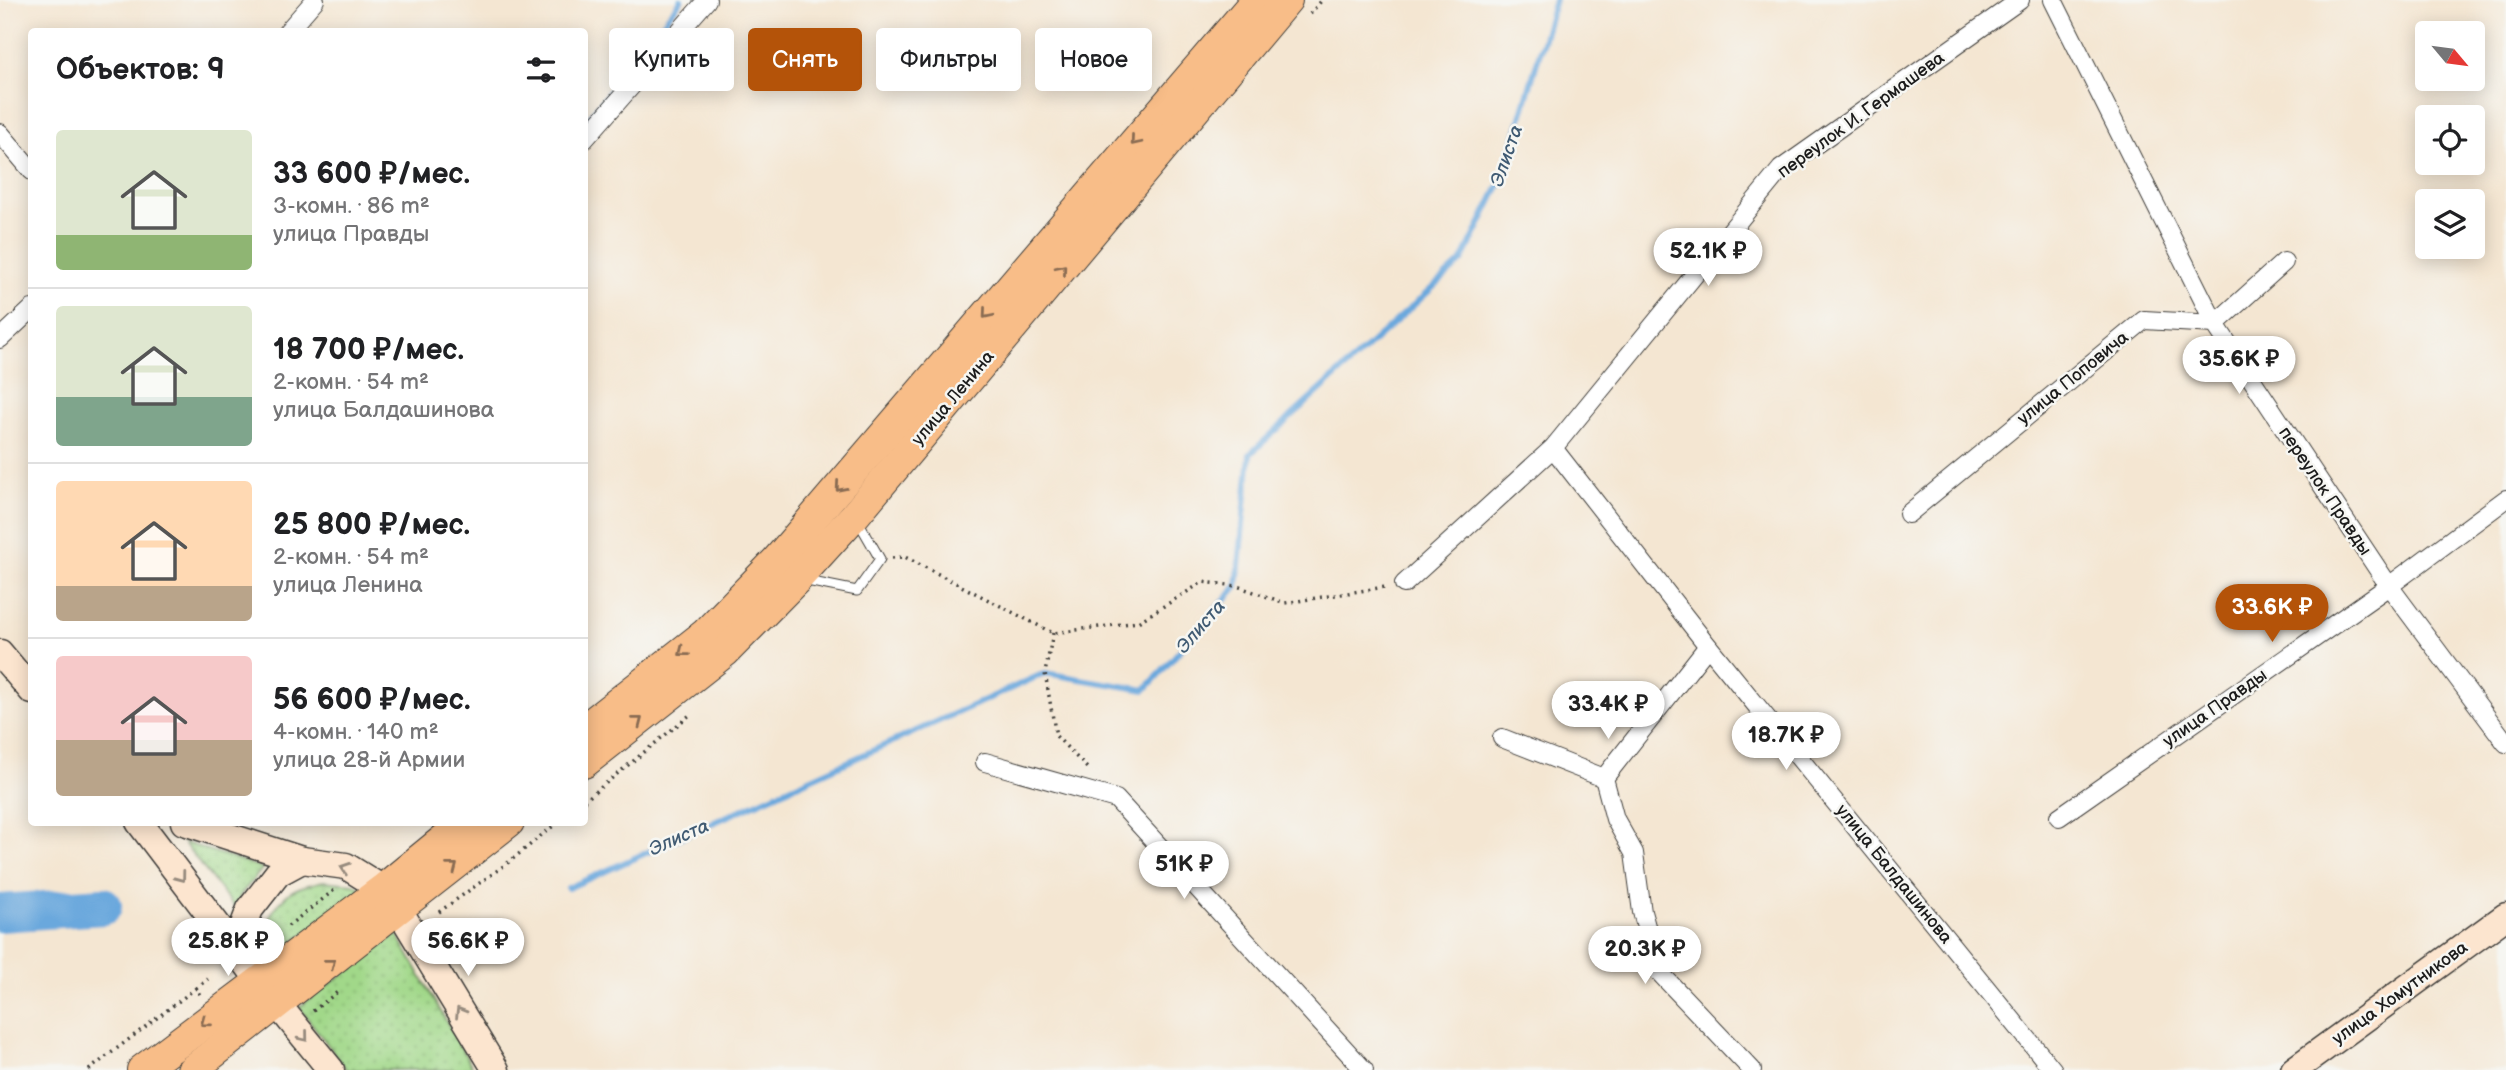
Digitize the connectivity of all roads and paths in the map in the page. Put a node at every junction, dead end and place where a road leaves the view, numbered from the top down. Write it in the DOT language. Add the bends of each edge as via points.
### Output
graph roads {
  1 [pos="315,0"];
  2 [pos="708,0"];
  3 [pos="1256,0"];
  4 [pos="1287,0"];
  5 [pos="2020,0"];
  6 [pos="2053,0"];
  7 [pos="290,28"];
  8 [pos="0,132"];
  9 [pos="588,135"];
  10 [pos="28,167"];
  11 [pos="2284,262"];
  12 [pos="28,313"];
  13 [pos="2215,324"];
  14 [pos="0,339"];
  15 [pos="1553,448"];
  16 [pos="2506,499"];
  17 [pos="1908,514"];
  18 [pos="855,515"];
  19 [pos="880,559"];
  20 [pos="797,579"];
  21 [pos="1404,584"];
  22 [pos="2389,586"];
  23 [pos="1053,633"];
  24 [pos="1708,646"];
  25 [pos="0,653"];
  26 [pos="28,686"];
  27 [pos="588,726"];
  28 [pos="1502,738"];
  29 [pos="2506,743"];
  30 [pos="588,760"];
  31 [pos="985,762"];
  32 [pos="1604,778"];
  33 [pos="1116,799"];
  34 [pos="2059,817"];
  35 [pos="142,826"];
  36 [pos="196,826"];
  37 [pos="462,826"];
  38 [pos="503,826"];
  39 [pos="553,826"];
  40 [pos="302,860"];
  41 [pos="344,882"];
  42 [pos="391,899"];
  43 [pos="439,912"];
  44 [pos="2506,916"];
  45 [pos="283,929"];
  46 [pos="235,948"];
  47 [pos="208,979"];
  48 [pos="259,980"];
  49 [pos="196,988"];
  50 [pos="202,996"];
  51 [pos="278,1005"];
  52 [pos="89,1070"];
  53 [pos="142,1070"];
  54 [pos="192,1070"];
  55 [pos="331,1070"];
  56 [pos="496,1070"];
  57 [pos="1364,1070"];
  58 [pos="1752,1070"];
  59 [pos="2053,1070"];
  60 [pos="2294,1070"];
  1 -- 7 [label="street"];
  2 -- 9 [label="street"];
  3 -- 27 [label="main road, улица Ленина, one-way" via="776,561 706,634"];
  18 -- 4 [label="main road, улица Ленина, one-way"];
  5 -- 15 [label="street, переулок И. Гермашева" via="1781,169"];
  6 -- 13 [label="street, переулок Правды"];
  8 -- 10 [label="street"];
  11 -- 13 [label="street"];
  12 -- 14 [label="street"];
  13 -- 17 [label="street, улица Поповича" via="2144,320"];
  13 -- 22 [label="street, переулок Правды"];
  15 -- 21 [label="street, переулок И. Гермашева"];
  15 -- 24 [label="street, улица Балдашинова"];
  16 -- 22 [label="street, улица Правды"];
  18 -- 19 [label="lane"];
  18 -- 20 [label="main road, улица Ленина"];
  19 -- 20 [label="lane" via="857,591"];
  19 -- 23 [label="path" via="905,557"];
  30 -- 20 [label="main road, улица Ленина, one-way" via="725,652"];
  21 -- 23 [label="path" via="1285,603 1237,586 1203,582 1138,622"];
  22 -- 29 [label="street, переулок Правды"];
  22 -- 34 [label="street, улица Правды"];
  23 -- 33 [label="path" via="1045,673 1056,736"];
  24 -- 32 [label="street"];
  24 -- 59 [label="street, улица Балдашинова"];
  25 -- 26 [label="street"];
  28 -- 32 [label="street"];
  31 -- 33 [label="street"];
  32 -- 58 [label="street" via="1615,819 1634,853 1642,912 1659,972"];
  33 -- 57 [label="street"];
  35 -- 46 [label="street, one-way"];
  36 -- 40 [label="street"];
  37 -- 42 [label="main road"];
  42 -- 38 [label="main road, one-way"];
  39 -- 43 [label="path"];
  42 -- 40 [label="street, one-way" via="346,866"];
  40 -- 46 [label="street" via="278,873 250,909"];
  41 -- 45 [label="path"];
  42 -- 48 [label="main road"];
  51 -- 42 [label="main road, one-way"];
  56 -- 42 [label="street, one-way"];
  44 -- 60 [label="street, улица Хомутникова"];
  46 -- 48 [label="street"];
  47 -- 49 [label="path"];
  48 -- 51 [label="street"];
  48 -- 53 [label="main road, one-way"];
  49 -- 50 [label="path"];
  49 -- 52 [label="path"];
  51 -- 54 [label="main road"];
  51 -- 55 [label="street, one-way"];
}
